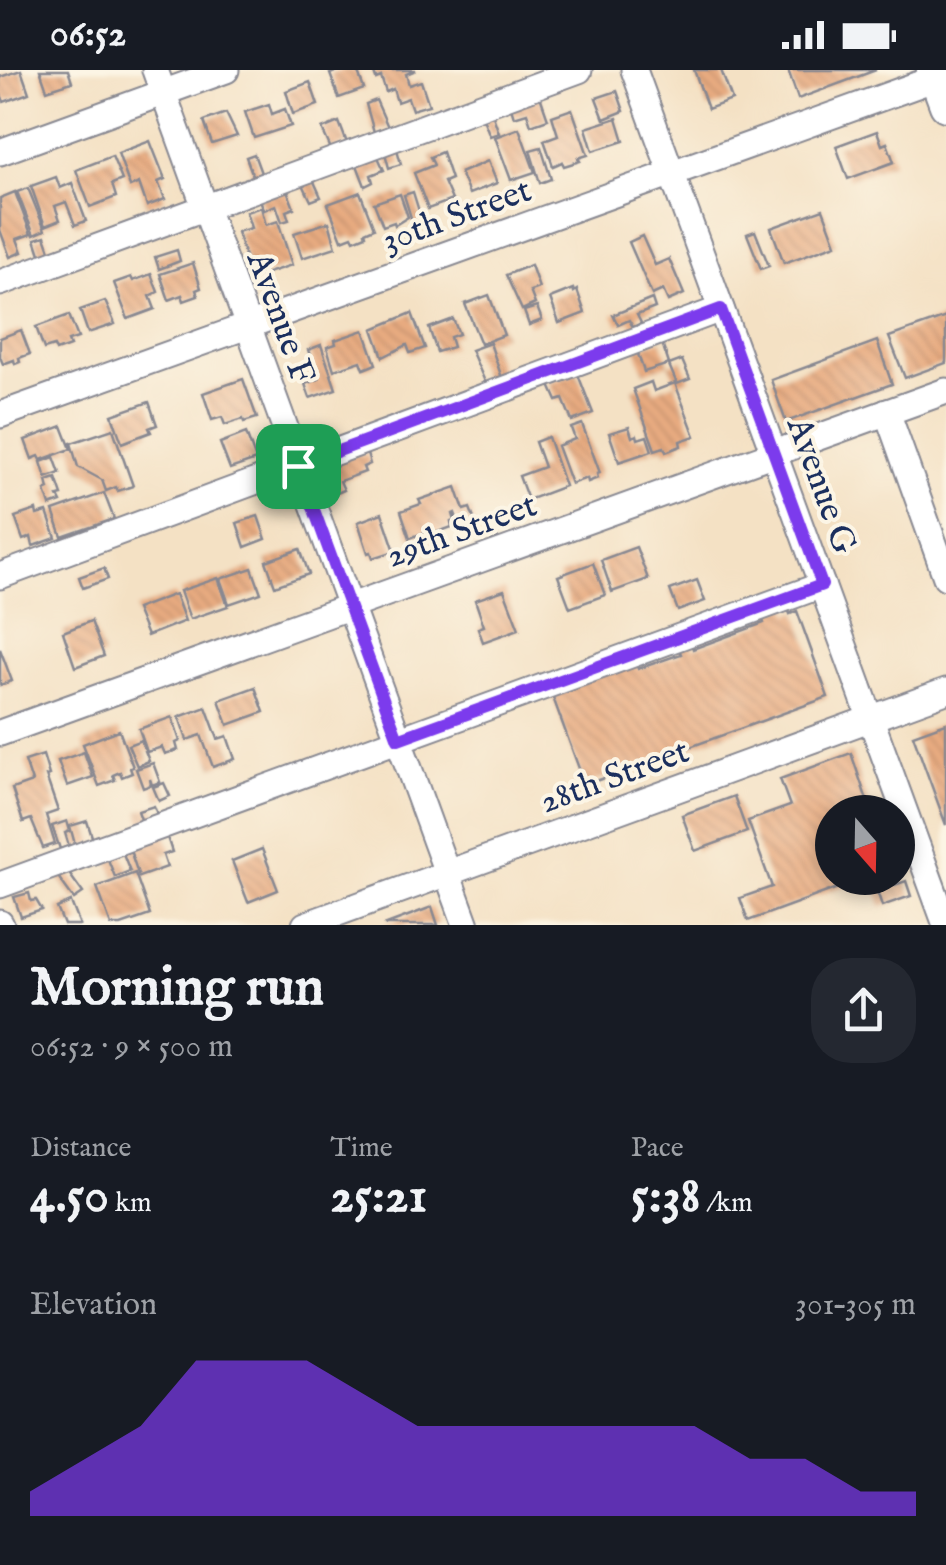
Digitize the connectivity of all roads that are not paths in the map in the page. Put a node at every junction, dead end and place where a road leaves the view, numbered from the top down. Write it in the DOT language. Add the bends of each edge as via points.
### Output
graph roads {
  1 [pos="226,70"];
  2 [pos="578,70"];
  3 [pos="634,70"];
  4 [pos="159,82"];
  5 [pos="938,84"];
  6 [pos="0,152"];
  7 [pos="672,173"];
  8 [pos="205,208"];
  9 [pos="0,282"];
  10 [pos="721,309"];
  11 [pos="248,326"];
  12 [pos="946,391"];
  13 [pos="887,412"];
  14 [pos="0,415"];
  15 [pos="774,453"];
  16 [pos="298,466"];
  17 [pos="0,576"];
  18 [pos="946,577"];
  19 [pos="822,585"];
  20 [pos="349,606"];
  21 [pos="946,691"];
  22 [pos="871,718"];
  23 [pos="0,734"];
  24 [pos="398,739"];
  25 [pos="447,872"];
  26 [pos="0,885"];
  27 [pos="946,924"];
  28 [pos="305,925"];
  29 [pos="466,925"];
  1 -- 4 [label="street"];
  2 -- 8 [label="street"];
  3 -- 7 [label="street, Avenue G"];
  4 -- 6 [label="street"];
  4 -- 8 [label="street, Avenue F"];
  5 -- 7 [label="street, 30th Street"];
  7 -- 10 [label="street, Avenue G"];
  7 -- 11 [label="street, 30th Street"];
  8 -- 9 [label="street"];
  8 -- 11 [label="street, Avenue F"];
  10 -- 15 [label="street, Avenue G"];
  10 -- 16 [label="street"];
  11 -- 14 [label="street, 30th Street"];
  11 -- 16 [label="street, Avenue F"];
  12 -- 13 [label="street, 29th Street"];
  13 -- 15 [label="street, 29th Street"];
  13 -- 18 [label="street"];
  15 -- 19 [label="street, Avenue G"];
  15 -- 20 [label="street, 29th Street"];
  16 -- 17 [label="street"];
  16 -- 20 [label="street, Avenue F"];
  19 -- 22 [label="street, Avenue G"];
  19 -- 24 [label="street"];
  20 -- 23 [label="street, 29th Street"];
  20 -- 24 [label="street, Avenue F"];
  21 -- 22 [label="street, 28th Street"];
  22 -- 25 [label="street, 28th Street"];
  22 -- 27 [label="street, Avenue G"];
  24 -- 25 [label="street, Avenue F"];
  24 -- 26 [label="street"];
  25 -- 28 [label="street, 28th Street"];
  25 -- 29 [label="street, Avenue F"];
}
